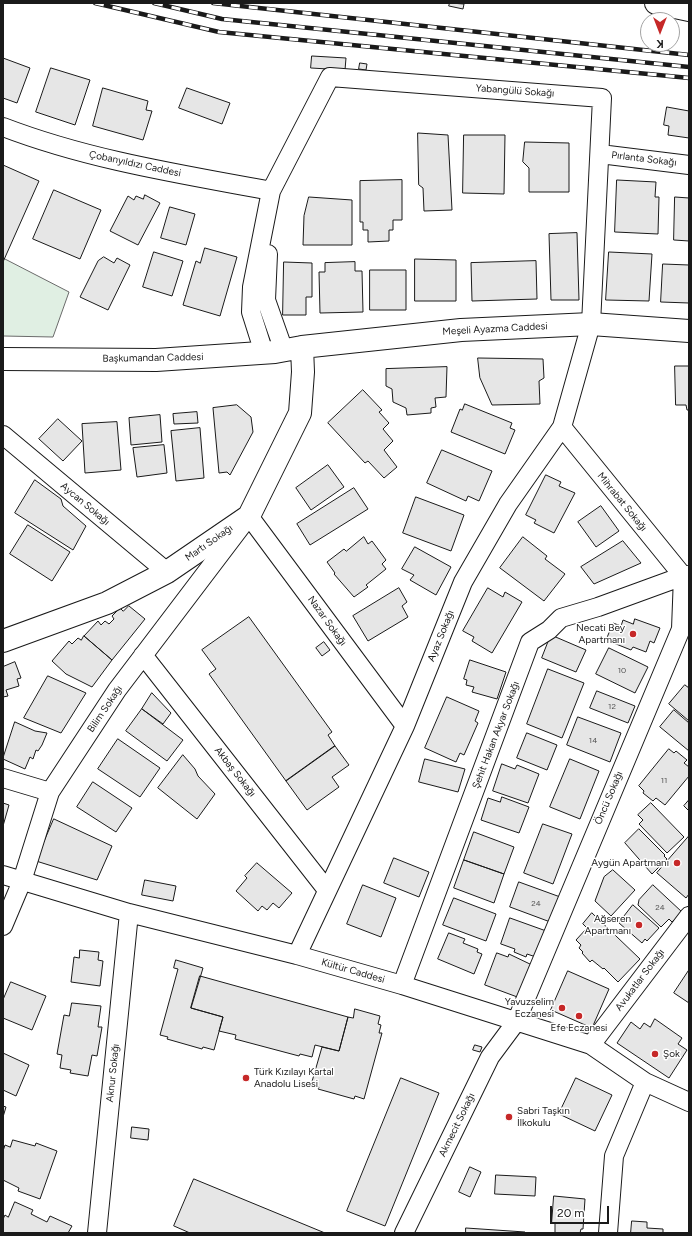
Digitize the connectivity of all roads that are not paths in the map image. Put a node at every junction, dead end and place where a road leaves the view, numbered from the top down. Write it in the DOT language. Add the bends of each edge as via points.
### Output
graph roads {
  1 [pos="656,3"];
  2 [pos="689,10"];
  3 [pos="3,126"];
  4 [pos="600,154"];
  5 [pos="689,165"];
  6 [pos="271,191"];
  7 [pos="591,324"];
  8 [pos="689,332"];
  9 [pos="284,350"];
  10 [pos="3,359"];
  11 [pos="562,427"];
  12 [pos="3,435"];
  13 [pos="249,516"];
  14 [pos="167,572"];
  15 [pos="686,576"];
  16 [pos="3,641"];
  17 [pos="143,655"];
  18 [pos="405,726"];
  19 [pos="3,778"];
  20 [pos="50,792"];
  21 [pos="3,875"];
  22 [pos="22,881"];
  23 [pos="327,890"];
  24 [pos="129,913"];
  25 [pos="689,916"];
  26 [pos="3,926"];
  27 [pos="297,955"];
  28 [pos="402,985"];
  29 [pos="516,1022"];
  30 [pos="591,1045"];
  31 [pos="645,1082"];
  32 [pos="689,1102"];
  33 [pos="98,1233"];
  34 [pos="404,1233"];
  35 [pos="608,1233"];
  1 -- 2 [label="street"];
  3 -- 6 [label="street, Çobanyıldızı Caddesi" via="103,159"];
  4 -- 5 [label="street, Pırlanta Sokağı"];
  4 -- 6 [label="street, Yabangülü Sokağı" via="602,98 330,77"];
  4 -- 7 [label="street, Yabangülü Sokağı"];
  6 -- 9 [label="street, Yabangülü Sokağı" via="266,300"];
  7 -- 8 [label="street, Meşeli Ayazma Caddesi"];
  7 -- 9 [label="street, Meşeli Ayazma Caddesi" via="461,330"];
  7 -- 11 [label="street, Ayaz Sokağı"];
  9 -- 10 [label="street, Başkumandan Caddesi" via="156,360"];
  9 -- 13 [label="street, Martı Sokağı" via="303,372 300,413"];
  11 -- 15 [label="street, Mihrabat Sokağı"];
  11 -- 18 [label="street, Ayaz Sokağı" via="508,504 463,582"];
  12 -- 14 [label="street, Aycan Sokağı"];
  13 -- 14 [label="street, Martı Sokağı"];
  13 -- 17 [label="street, Bilim Sokağı"];
  13 -- 18 [label="street, Nazar Sokağı"];
  14 -- 16 [label="street, Martı Sokağı" via="107,603"];
  15 -- 28 [label="street, Şehit Hakan Akyar Sokağı" via="561,618 549,630 530,642"];
  15 -- 29 [label="street, Öncü Sokağı" via="681,629"];
  17 -- 20 [label="street, Bilim Sokağı"];
  17 -- 23 [label="street, Akbaş Sokağı"];
  18 -- 23 [label="street, Ayaz Sokağı"];
  19 -- 20 [label="street"];
  20 -- 22 [label="street, Bilim Sokağı"];
  21 -- 22 [label="street, Kültür Caddesi"];
  22 -- 24 [label="street, Kültür Caddesi"];
  22 -- 26 [label="street, Bilim Sokağı"];
  23 -- 27 [label="street, Ayaz Sokağı"];
  24 -- 27 [label="street, Kültür Caddesi"];
  24 -- 33 [label="street, Aknur Sokağı"];
  25 -- 30 [label="street, Avukatlar Sokağı"];
  27 -- 28 [label="street, Kültür Caddesi"];
  28 -- 29 [label="street, Kültür Caddesi"];
  29 -- 30 [label="street, Kültür Caddesi"];
  29 -- 34 [label="street, Akmecit Sokağı" via="490,1057"];
  30 -- 31 [label="street, Kültür Caddesi"];
  31 -- 32 [label="street, Kültür Caddesi"];
  31 -- 35 [label="street" via="614,1156"];
}
